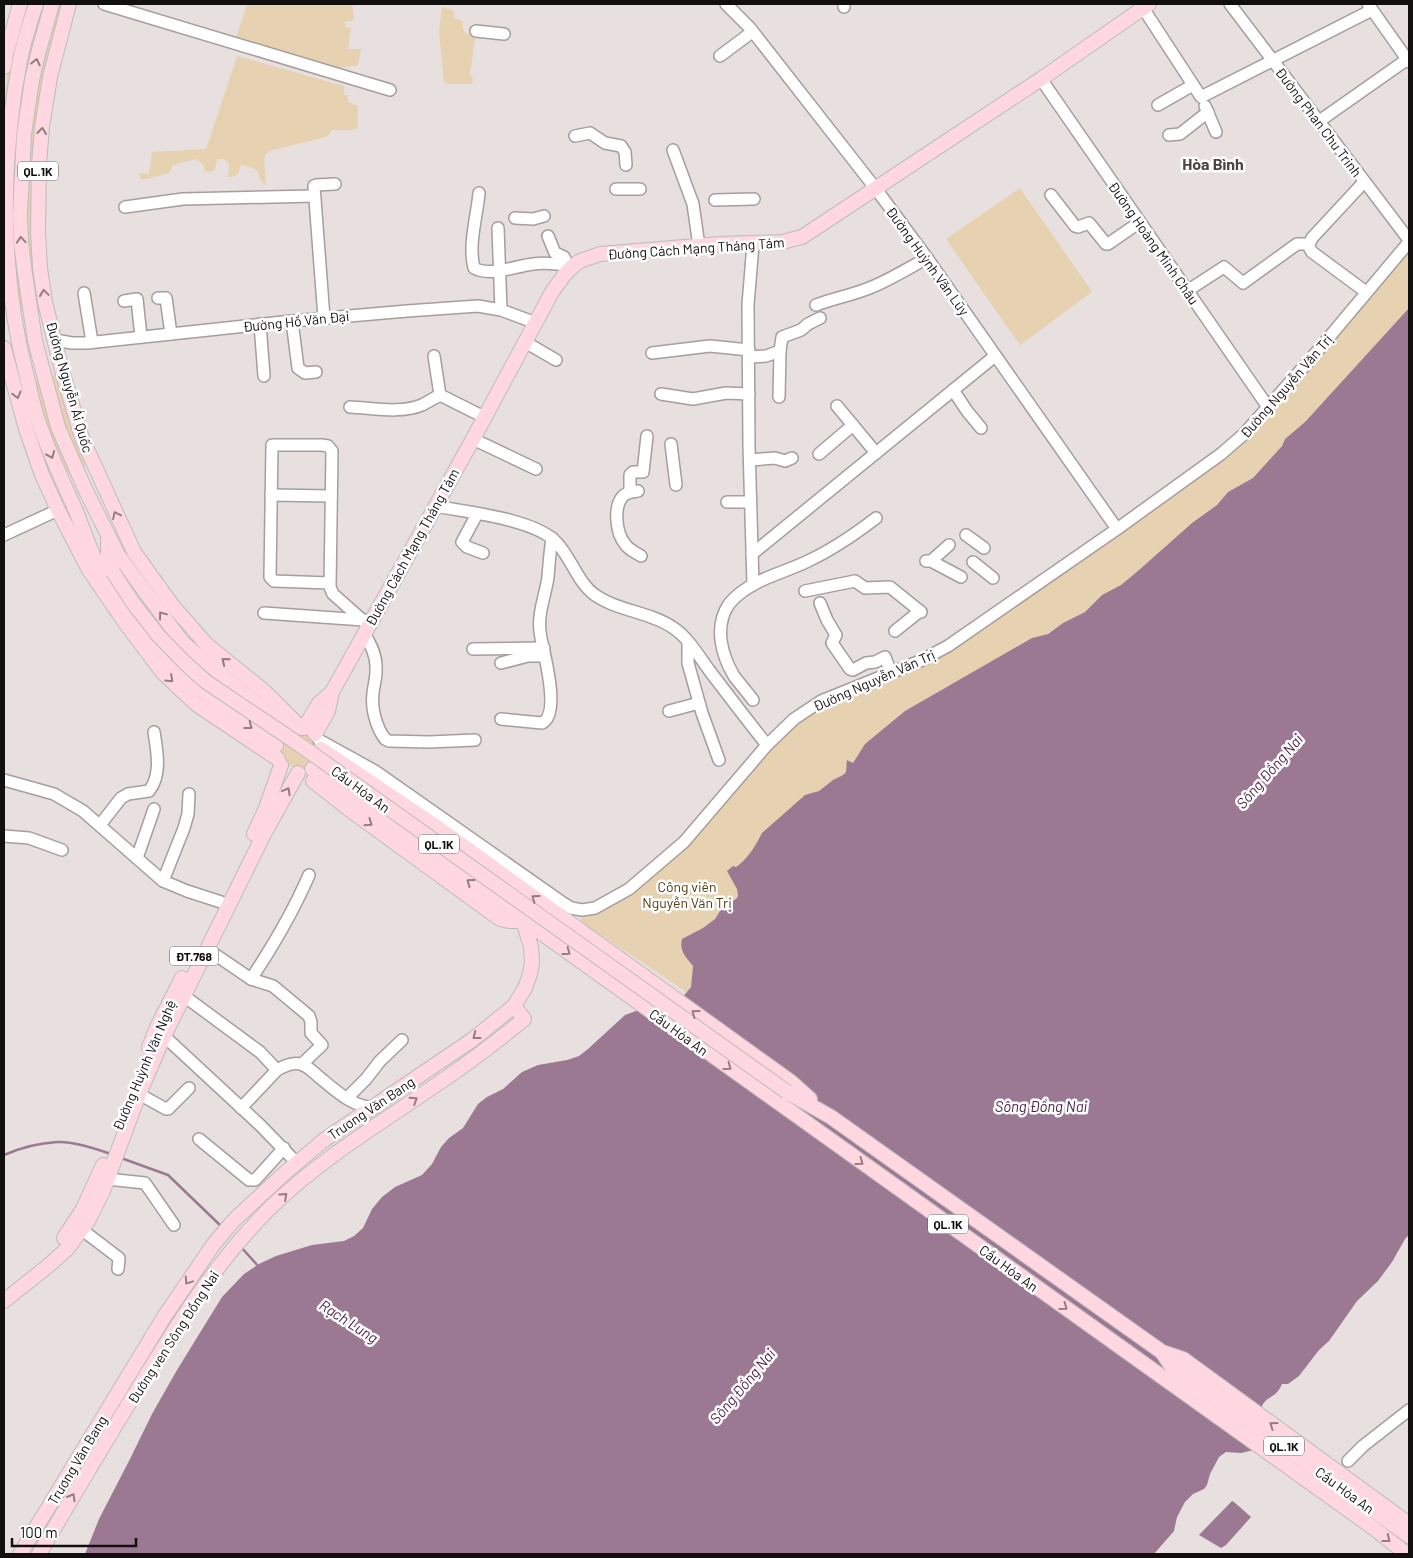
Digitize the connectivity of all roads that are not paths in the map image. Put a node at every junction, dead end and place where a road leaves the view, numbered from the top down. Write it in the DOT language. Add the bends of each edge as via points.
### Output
graph roads {
  1 [pos="20,4"];
  2 [pos="36,4"];
  3 [pos="52,4"];
  4 [pos="70,4"];
  5 [pos="104,4"];
  6 [pos="726,4"];
  7 [pos="1230,4"];
  8 [pos="1146,6"];
  9 [pos="1370,7"];
  10 [pos="476,31"];
  11 [pos="752,32"];
  12 [pos="504,34"];
  13 [pos="720,56"];
  14 [pos="1409,59"];
  15 [pos="1273,61"];
  16 [pos="4,67"];
  17 [pos="1041,79"];
  18 [pos="1193,85"];
  19 [pos="390,90"];
  20 [pos="1201,98"];
  21 [pos="1158,105"];
  22 [pos="1208,112"];
  23 [pos="1318,122"];
  24 [pos="1216,132"];
  25 [pos="1168,135"];
  26 [pos="575,136"];
  27 [pos="673,150"];
  28 [pos="626,165"];
  29 [pos="1364,182"];
  30 [pos="335,184"];
  31 [pos="616,188"];
  32 [pos="876,188"];
  33 [pos="640,189"];
  34 [pos="479,193"];
  35 [pos="1051,195"];
  36 [pos="314,196"];
  37 [pos="754,199"];
  38 [pos="715,200"];
  39 [pos="125,207"];
  40 [pos="544,216"];
  41 [pos="515,218"];
  42 [pos="1140,222"];
  43 [pos="498,228"];
  44 [pos="548,236"];
  45 [pos="1409,241"];
  46 [pos="753,244"];
  47 [pos="1309,244"];
  48 [pos="700,246"];
  49 [pos="927,258"];
  50 [pos="570,266"];
  51 [pos="500,270"];
  52 [pos="1188,291"];
  53 [pos="1366,292"];
  54 [pos="84,293"];
  55 [pos="158,298"];
  56 [pos="124,301"];
  57 [pos="816,305"];
  58 [pos="501,310"];
  59 [pos="324,318"];
  60 [pos="820,318"];
  61 [pos="292,321"];
  62 [pos="536,323"];
  63 [pos="260,324"];
  64 [pos="171,334"];
  65 [pos="141,337"];
  66 [pos="4,340"];
  67 [pos="55,340"];
  68 [pos="18,341"];
  69 [pos="35,341"];
  70 [pos="92,342"];
  71 [pos="525,342"];
  72 [pos="4,348"];
  73 [pos="780,351"];
  74 [pos="652,353"];
  75 [pos="749,354"];
  76 [pos="434,356"];
  77 [pos="995,356"];
  78 [pos="556,360"];
  79 [pos="316,372"];
  80 [pos="264,376"];
  81 [pos="953,390"];
  82 [pos="440,394"];
  83 [pos="661,394"];
  84 [pos="749,394"];
  85 [pos="779,398"];
  86 [pos="837,406"];
  87 [pos="350,407"];
  88 [pos="1268,407"];
  89 [pos="484,417"];
  90 [pos="853,425"];
  91 [pos="981,428"];
  92 [pos="647,436"];
  93 [pos="473,439"];
  94 [pos="671,444"];
  95 [pos="876,453"];
  96 [pos="819,454"];
  97 [pos="792,458"];
  98 [pos="750,460"];
  99 [pos="536,469"];
  100 [pos="100,479"];
  101 [pos="676,485"];
  102 [pos="85,489"];
  103 [pos="271,495"];
  104 [pos="331,496"];
  105 [pos="70,500"];
  106 [pos="727,502"];
  107 [pos="750,502"];
  108 [pos="435,506"];
  109 [pos="58,510"];
  110 [pos="477,514"];
  111 [pos="876,518"];
  112 [pos="1117,529"];
  113 [pos="108,534"];
  114 [pos="4,535"];
  115 [pos="966,535"];
  116 [pos="552,538"];
  117 [pos="948,544"];
  118 [pos="984,548"];
  119 [pos="483,553"];
  120 [pos="752,554"];
  121 [pos="641,556"];
  122 [pos="973,562"];
  123 [pos="102,567"];
  124 [pos="961,577"];
  125 [pos="993,578"];
  126 [pos="330,583"];
  127 [pos="753,585"];
  128 [pos="805,591"];
  129 [pos="820,603"];
  130 [pos="264,613"];
  131 [pos="365,626"];
  132 [pos="896,631"];
  133 [pos="688,643"];
  134 [pos="473,649"];
  135 [pos="545,652"];
  136 [pos="501,663"];
  137 [pos="891,673"];
  138 [pos="753,700"];
  139 [pos="699,703"];
  140 [pos="669,711"];
  141 [pos="501,719"];
  142 [pos="154,732"];
  143 [pos="308,735"];
  144 [pos="475,740"];
  145 [pos="767,745"];
  146 [pos="278,757"];
  147 [pos="719,760"];
  148 [pos="360,768"];
  149 [pos="304,772"];
  150 [pos="4,780"];
  151 [pos="381,789"];
  152 [pos="189,794"];
  153 [pos="154,809"];
  154 [pos="368,809"];
  155 [pos="434,825"];
  156 [pos="100,826"];
  157 [pos="4,836"];
  158 [pos="62,850"];
  159 [pos="137,858"];
  160 [pos="309,875"];
  161 [pos="162,881"];
  162 [pos="221,902"];
  163 [pos="525,923"];
  164 [pos="207,949"];
  165 [pos="251,979"];
  166 [pos="184,996"];
  167 [pos="514,1006"];
  168 [pos="164,1036"];
  169 [pos="402,1040"];
  170 [pos="302,1064"];
  171 [pos="277,1070"];
  172 [pos="415,1083"];
  173 [pos="189,1088"];
  174 [pos="139,1094"];
  175 [pos="347,1098"];
  176 [pos="242,1108"];
  177 [pos="371,1108"];
  178 [pos="831,1117"];
  179 [pos="327,1137"];
  180 [pos="199,1140"];
  181 [pos="284,1148"];
  182 [pos="112,1155"];
  183 [pos="107,1179"];
  184 [pos="174,1225"];
  185 [pos="82,1229"];
  186 [pos="118,1269"];
  187 [pos="4,1289"];
  188 [pos="4,1301"];
  189 [pos="1162,1352"];
  190 [pos="1409,1410"];
  191 [pos="1348,1461"];
  192 [pos="1404,1519"];
  193 [pos="1409,1536"];
  194 [pos="20,1554"];
  195 [pos="39,1554"];
  196 [pos="1407,1554"];
  1 -- 16 [label="main road"];
  2 -- 68 [label="main road, QL.1K" via="20,60 8,150 8,271"];
  69 -- 3 [label="main road, Đường Nguyễn Ái Quốc / QL.1K, one-way" via="21,242 21,170 32,80"];
  67 -- 4 [label="main road, Đường Nguyễn Ái Quốc / QL.1K, one-way" via="40,268 38,164 50,77"];
  5 -- 19 [label="street"];
  6 -- 11 [label="street, Đường Huỳnh Văn Lũy"];
  7 -- 15 [label="street, Đường Phan Chu Trinh"];
  8 -- 17 [label="main road, Đường Cách Mạng Tháng Tám"];
  8 -- 18 [label="street"];
  9 -- 14 [label="street"];
  9 -- 15 [label="street"];
  10 -- 12 [label="street"];
  11 -- 13 [label="street"];
  11 -- 32 [label="street, Đường Huỳnh Văn Lũy"];
  14 -- 23 [label="street"];
  15 -- 20 [label="street"];
  15 -- 23 [label="street, Đường Phan Chu Trinh"];
  17 -- 32 [label="main road, Đường Cách Mạng Tháng Tám"];
  17 -- 42 [label="street, Đường Hoàng Minh Châu"];
  18 -- 20 [label="street"];
  18 -- 21 [label="street"];
  20 -- 22 [label="street"];
  22 -- 24 [label="street"];
  22 -- 25 [label="street" via="1180,134"];
  23 -- 29 [label="street, Đường Phan Chu Trinh"];
  26 -- 28 [label="street" via="590,133 605,143 621,146"];
  27 -- 48 [label="street" via="693,204"];
  29 -- 45 [label="street, Đường Phan Chu Trinh"];
  29 -- 47 [label="street"];
  30 -- 36 [label="street" via="314,185"];
  31 -- 33 [label="street"];
  32 -- 46 [label="main road, Đường Cách Mạng Tháng Tám" via="802,237"];
  32 -- 49 [label="street, Đường Huỳnh Văn Lũy"];
  34 -- 51 [label="street" via="472,245 474,266 481,271"];
  35 -- 42 [label="street" via="1075,226 1089,223 1106,244"];
  36 -- 39 [label="street" via="183,199"];
  36 -- 59 [label="street"];
  37 -- 38 [label="street"];
  40 -- 41 [label="street" via="534,220"];
  42 -- 52 [label="street, Đường Hoàng Minh Châu"];
  43 -- 51 [label="street"];
  44 -- 50 [label="street" via="555,253 564,257"];
  45 -- 53 [label="street, Đường Nguyễn Văn Trị"];
  46 -- 48 [label="main road, Đường Cách Mạng Tháng Tám"];
  46 -- 75 [label="street" via="748,298"];
  47 -- 52 [label="street" via="1297,244 1243,283 1224,267"];
  47 -- 53 [label="street" via="1312,252"];
  48 -- 50 [label="main road, Đường Cách Mạng Tháng Tám" via="600,254"];
  49 -- 57 [label="street" via="872,287"];
  49 -- 77 [label="street, Đường Huỳnh Văn Lũy"];
  50 -- 51 [label="street" via="534,264"];
  50 -- 62 [label="main road, Đường Cách Mạng Tháng Tám"];
  51 -- 58 [label="street"];
  52 -- 88 [label="street, Đường Hoàng Minh Châu"];
  53 -- 88 [label="street, Đường Nguyễn Văn Trị"];
  54 -- 70 [label="street"];
  55 -- 64 [label="street" via="166,298"];
  56 -- 65 [label="street" via="137,299"];
  58 -- 59 [label="street, Đường Hồ Văn Đại" via="478,306"];
  58 -- 62 [label="street, Đường Hồ Văn Đại"];
  59 -- 61 [label="street, Đường Hồ Văn Đại"];
  60 -- 73 [label="street" via="782,337"];
  61 -- 63 [label="street, Đường Hồ Văn Đại"];
  61 -- 79 [label="street" via="297,366 305,373"];
  62 -- 71 [label="main road, Đường Cách Mạng Tháng Tám"];
  63 -- 64 [label="street, Đường Hồ Văn Đại"];
  63 -- 80 [label="street"];
  64 -- 65 [label="street, Đường Hồ Văn Đại"];
  65 -- 70 [label="street, Đường Hồ Văn Đại"];
  66 -- 68 [label="main road"];
  67 -- 69 [label="main road"];
  67 -- 70 [label="street, Đường Hồ Văn Đại"];
  67 -- 100 [label="main road, Đường Nguyễn Ái Quốc / QL.1K" via="82,438"];
  68 -- 69 [label="main road"];
  68 -- 105 [label="main road, QL.1K, one-way" via="35,412"];
  69 -- 102 [label="main road, Đường Nguyễn Ái Quốc / QL.1K" via="58,426"];
  71 -- 78 [label="street"];
  71 -- 89 [label="main road, Đường Cách Mạng Tháng Tám"];
  72 -- 109 [label="main road, QL.1K, one-way" via="26,428"];
  73 -- 75 [label="street" via="766,356"];
  73 -- 85 [label="street"];
  74 -- 75 [label="street" via="710,346"];
  75 -- 84 [label="street"];
  76 -- 82 [label="street"];
  77 -- 81 [label="street"];
  77 -- 112 [label="street, Đường Huỳnh Văn Lũy"];
  81 -- 91 [label="street"];
  81 -- 95 [label="street"];
  82 -- 87 [label="street" via="408,409"];
  82 -- 89 [label="street"];
  83 -- 84 [label="street" via="693,399 726,393"];
  84 -- 98 [label="street"];
  86 -- 90 [label="street"];
  88 -- 112 [label="street, Đường Nguyễn Văn Trị" via="1221,454"];
  89 -- 93 [label="main road, Đường Cách Mạng Tháng Tám"];
  90 -- 95 [label="street"];
  90 -- 96 [label="street"];
  92 -- 121 [label="street" via="643,472 630,475 634,492 624,495 617,519 624,544"];
  93 -- 99 [label="street"];
  93 -- 108 [label="main road, Đường Cách Mạng Tháng Tám"];
  94 -- 101 [label="street"];
  95 -- 120 [label="street"];
  97 -- 98 [label="street" via="784,461 775,458"];
  98 -- 107 [label="street"];
  100 -- 102 [label="main road"];
  143 -- 100 [label="main road, Đường Nguyễn Ái Quốc / QL.1K, one-way" via="264,692 207,645 172,605 134,552"];
  102 -- 113 [label="main road, Đường Nguyễn Ái Quốc / QL.1K"];
  103 -- 104 [label="street"];
  103 -- 104 [label="street" via="272,445 322,445 328,446 332,454"];
  103 -- 126 [label="street" via="269,569 272,580"];
  104 -- 126 [label="street"];
  105 -- 109 [label="main road"];
  105 -- 123 [label="main road, QL.1K"];
  106 -- 107 [label="street"];
  107 -- 120 [label="street"];
  108 -- 110 [label="street"];
  108 -- 131 [label="main road, Đường Cách Mạng Tháng Tám"];
  109 -- 114 [label="street"];
  109 -- 123 [label="main road, QL.1K"];
  110 -- 116 [label="street" via="527,526"];
  110 -- 119 [label="street" via="462,542"];
  111 -- 127 [label="street" via="831,550"];
  112 -- 137 [label="street, Đường Nguyễn Văn Trị" via="941,650"];
  113 -- 123 [label="main road, Đường Nguyễn Ái Quốc / QL.1K"];
  143 -- 113 [label="main road, Đường Nguyễn Ái Quốc / QL.1K, one-way" via="183,643 120,558"];
  115 -- 118 [label="street"];
  116 -- 133 [label="street" via="592,593 607,602 667,624"];
  116 -- 135 [label="street" via="539,620"];
  117 -- 124 [label="street" via="929,561"];
  120 -- 127 [label="street"];
  122 -- 125 [label="street"];
  123 -- 146 [label="main road, QL.1K, one-way" via="126,624 163,673 196,704"];
  123 -- 178 [label="main road, Cầu Hóa An / QL.1K, bridge" via="158,635 206,682 300,745 787,1092"];
  126 -- 131 [label="street" via="331,592"];
  127 -- 138 [label="street" via="730,603 720,632 730,668"];
  128 -- 132 [label="street" via="856,580 865,588 890,587 921,611"];
  129 -- 137 [label="street" via="836,635 832,643 850,669 885,657"];
  130 -- 131 [label="street"];
  131 -- 143 [label="main road, Đường Cách Mạng Tháng Tám" via="332,692 328,711"];
  131 -- 144 [label="street" via="376,664 374,716 385,739 429,742"];
  133 -- 139 [label="street" via="688,663"];
  133 -- 145 [label="street"];
  134 -- 135 [label="street"];
  135 -- 136 [label="street"];
  135 -- 141 [label="street" via="550,687 546,720 542,723"];
  137 -- 145 [label="street, Đường Nguyễn Văn Trị" via="821,701 794,719"];
  139 -- 140 [label="street"];
  139 -- 147 [label="street"];
  142 -- 156 [label="street" via="158,764 152,787 149,791 121,798"];
  143 -- 146 [label="main road" via="279,739"];
  143 -- 148 [label="main road, Đường Nguyễn Ái Quốc / QL.1K"];
  143 -- 149 [label="main road" via="320,759"];
  145 -- 148 [label="street, Đường Nguyễn Văn Trị" via="684,842 629,890 595,908 582,910 563,903"];
  146 -- 149 [label="main road" via="288,771"];
  146 -- 162 [label="main road, Đường Huỳnh Văn Nghệ / ĐT.768" via="260,822"];
  148 -- 151 [label="main road, Đường Nguyễn Ái Quốc / QL.1K"];
  149 -- 154 [label="main road, QL.1K"];
  149 -- 163 [label="main road, QL.1K, one-way" via="350,810 500,919"];
  164 -- 149 [label="main road, Đường Huỳnh Văn Nghệ / ĐT.768, one-way" via="262,837"];
  150 -- 156 [label="street" via="54,794 83,811"];
  151 -- 154 [label="main road"];
  151 -- 155 [label="main road, Đường Nguyễn Ái Quốc / QL.1K"];
  152 -- 161 [label="street" via="184,828"];
  153 -- 159 [label="street"];
  163 -- 154 [label="main road, QL.1K, one-way"];
  178 -- 155 [label="main road, Cầu Hóa An / QL.1K, one-way" via="791,1082"];
  156 -- 159 [label="street"];
  157 -- 158 [label="street" via="29,838"];
  159 -- 161 [label="street"];
  160 -- 165 [label="street" via="295,906"];
  161 -- 162 [label="street"];
  162 -- 182 [label="main road, Đường Huỳnh Văn Nghệ / ĐT.768" via="158,1025 140,1068"];
  163 -- 167 [label="main road" via="532,962 525,988"];
  163 -- 196 [label="main road, Cầu Hóa An / QL.1K, one-way"];
  164 -- 165 [label="street"];
  164 -- 166 [label="main road, Đường Huỳnh Văn Nghệ / ĐT.768"];
  165 -- 170 [label="street" via="274,986 311,1019 311,1033 322,1045"];
  166 -- 168 [label="main road, Đường Huỳnh Văn Nghệ / ĐT.768"];
  166 -- 171 [label="street" via="260,1052"];
  167 -- 177 [label="main road, Trương Văn Bang, one-way" via="472,1040"];
  195 -- 167 [label="main road, Đường ven Sông Đồng Nai, one-way" via="177,1325 249,1231 273,1206 336,1153 463,1067 524,1019"];
  168 -- 174 [label="main road, Đường Huỳnh Văn Nghệ / ĐT.768"];
  168 -- 176 [label="street"];
  169 -- 175 [label="street"];
  170 -- 171 [label="street" via="290,1064"];
  170 -- 175 [label="street"];
  171 -- 176 [label="street"];
  172 -- 177 [label="street" via="385,1105"];
  173 -- 174 [label="street" via="168,1109"];
  174 -- 182 [label="main road, Đường Huỳnh Văn Nghệ / ĐT.768"];
  175 -- 177 [label="street"];
  176 -- 181 [label="street"];
  177 -- 179 [label="main road, Trương Văn Bang"];
  178 -- 189 [label="main road, Cầu Hóa An / QL.1K"];
  179 -- 181 [label="street" via="299,1161"];
  179 -- 194 [label="main road, Trương Văn Bang, one-way" via="235,1219 216,1241 159,1326"];
  180 -- 181 [label="street" via="249,1180 260,1176"];
  182 -- 183 [label="main road, Đường Huỳnh Văn Nghệ / ĐT.768"];
  182 -- 187 [label="main road, Đường Huỳnh Văn Nghệ / ĐT.768" via="65,1237 45,1258"];
  183 -- 184 [label="street" via="145,1183"];
  183 -- 185 [label="main road, Đường Huỳnh Văn Nghệ / ĐT.768"];
  185 -- 186 [label="street" via="119,1258"];
  185 -- 188 [label="main road, Đường Huỳnh Văn Nghệ / ĐT.768" via="67,1249"];
  192 -- 189 [label="main road, Cầu Hóa An / QL.1K, one-way" via="1184,1359"];
  189 -- 193 [label="main road, Cầu Hóa An / QL.1K" via="1172,1367"];
  190 -- 191 [label="street"];
}
